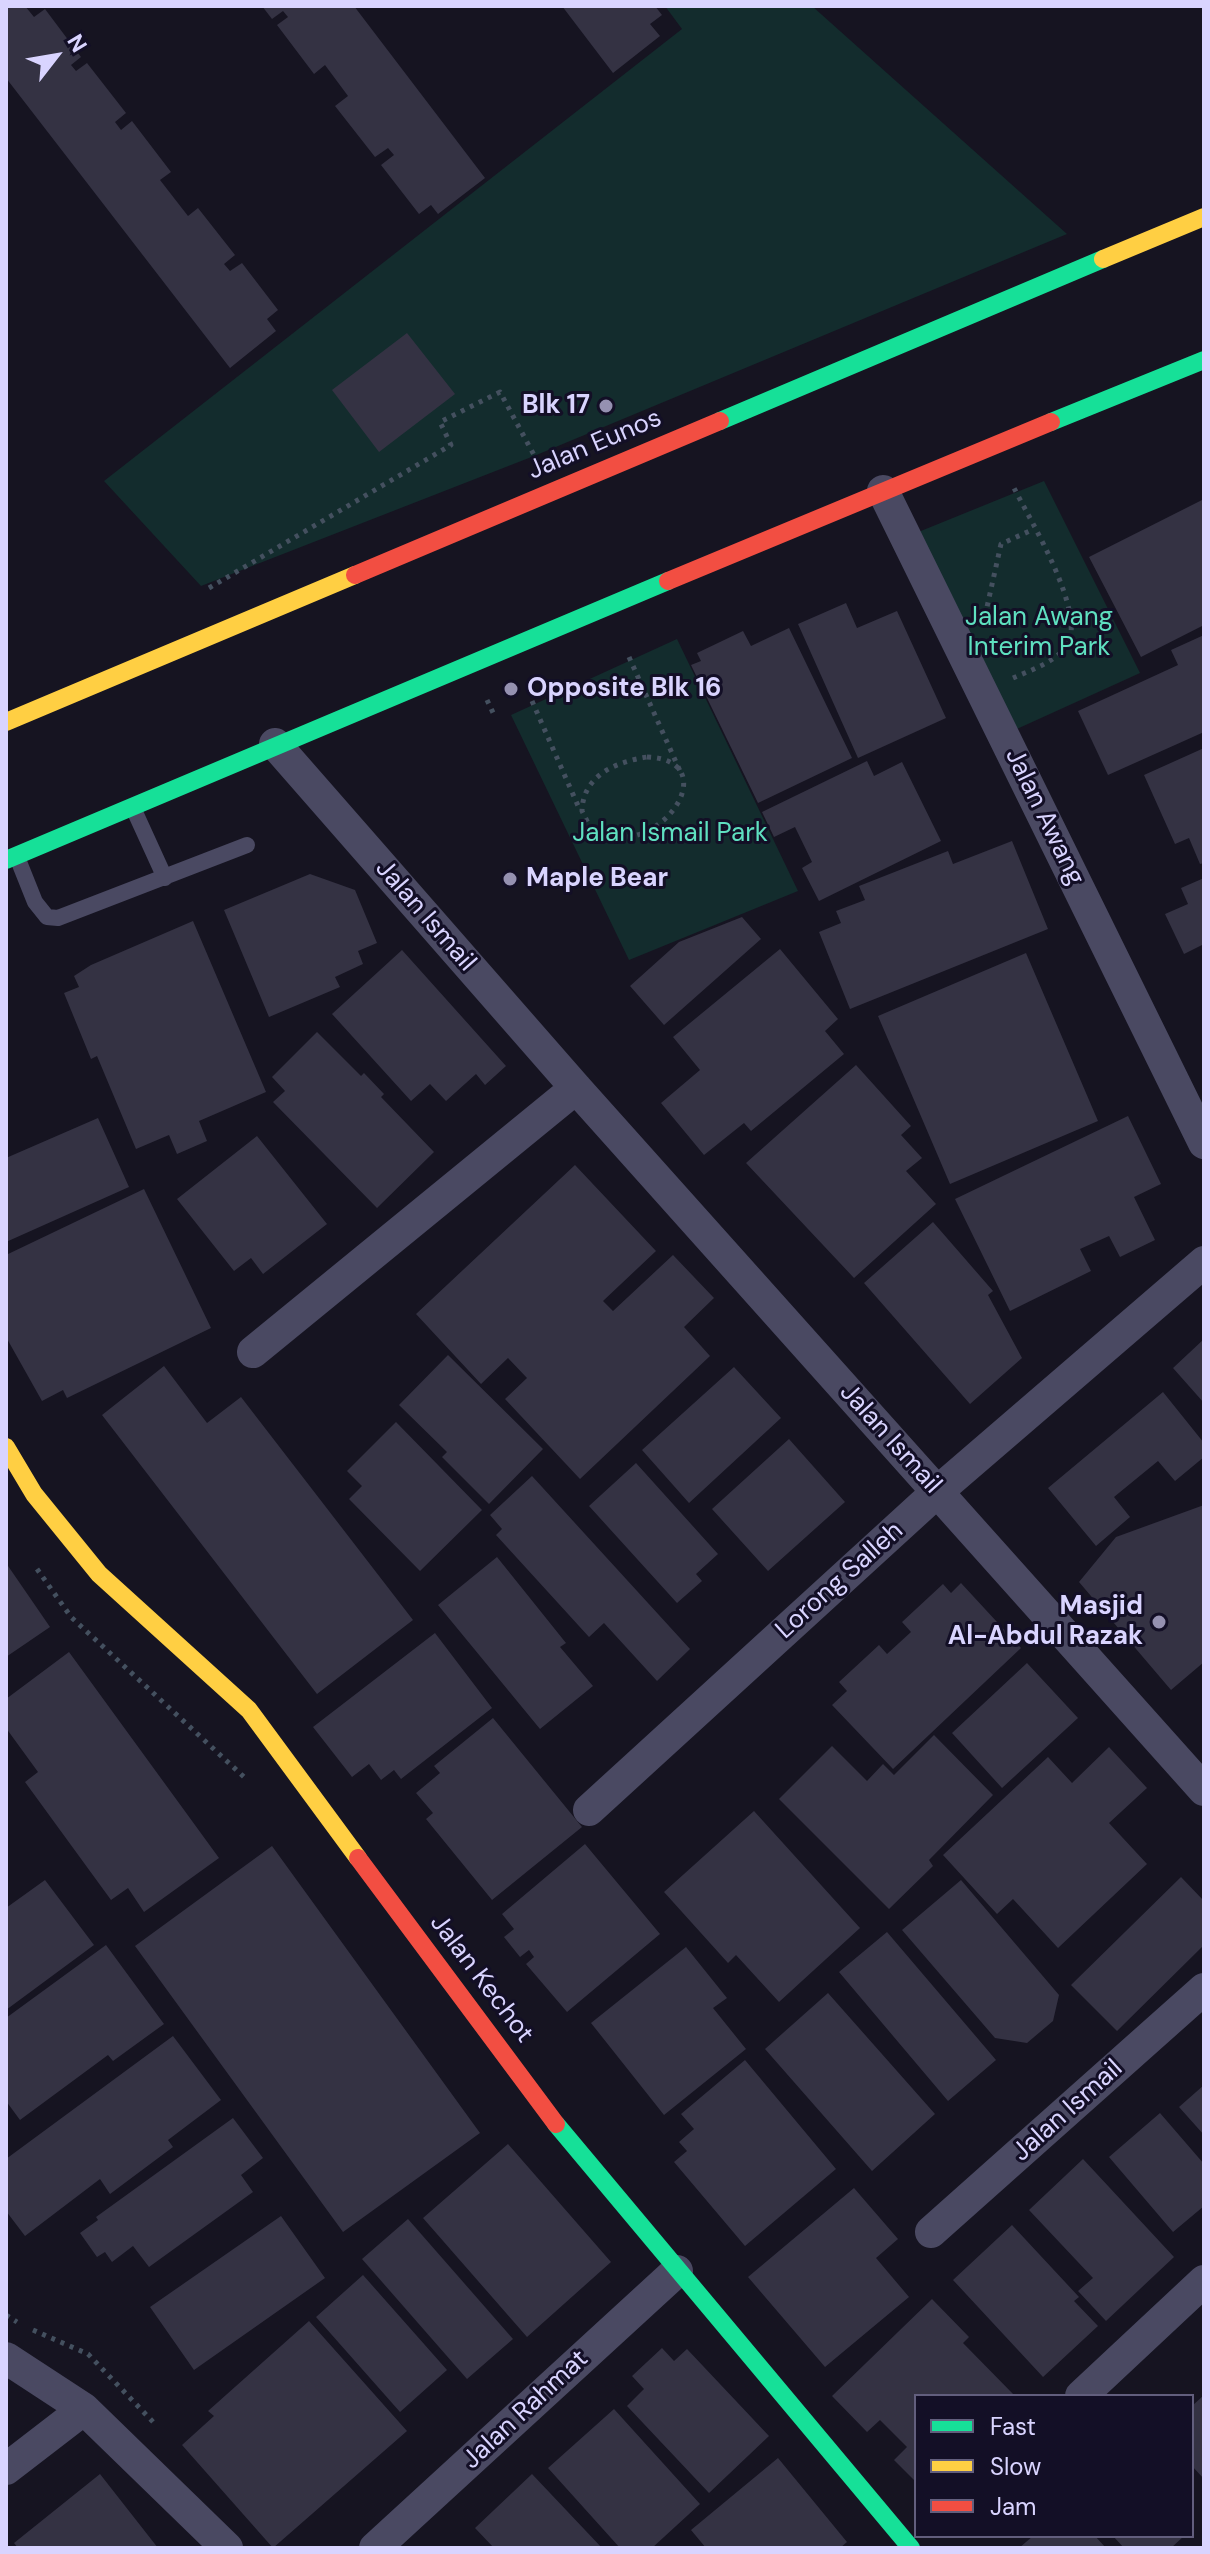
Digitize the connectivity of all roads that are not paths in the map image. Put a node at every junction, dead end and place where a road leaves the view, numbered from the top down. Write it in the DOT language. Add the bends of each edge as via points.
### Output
graph roads {
  1 [pos="1204,217"];
  2 [pos="1179,228"];
  3 [pos="1204,240"];
  4 [pos="1204,360"];
  5 [pos="883,491"];
  6 [pos="6,722"];
  7 [pos="275,744"];
  8 [pos="132,805"];
  9 [pos="247,845"];
  10 [pos="11,858"];
  11 [pos="165,878"];
  12 [pos="576,1088"];
  13 [pos="1204,1143"];
  14 [pos="1204,1262"];
  15 [pos="253,1352"];
  16 [pos="6,1447"];
  17 [pos="937,1492"];
  18 [pos="1204,1790"];
  19 [pos="589,1810"];
  20 [pos="1204,1989"];
  21 [pos="931,2232"];
  22 [pos="677,2271"];
  23 [pos="1204,2281"];
  24 [pos="6,2358"];
  25 [pos="1083,2394"];
  26 [pos="84,2409"];
  27 [pos="6,2469"];
  28 [pos="227,2548"];
  29 [pos="375,2548"];
  30 [pos="911,2548"];
  1 -- 2 [label="main road, Jalan Eunos"];
  2 -- 3 [label="main road"];
  2 -- 6 [label="main road, Jalan Eunos"];
  4 -- 5 [label="main road"];
  5 -- 7 [label="main road"];
  5 -- 13 [label="street, Jalan Awang"];
  7 -- 8 [label="main road"];
  7 -- 12 [label="street, Jalan Ismail"];
  8 -- 10 [label="main road"];
  8 -- 11 [label="lane"];
  9 -- 11 [label="lane"];
  10 -- 11 [label="lane" via="47,917 58,918"];
  12 -- 15 [label="street"];
  12 -- 17 [label="street, Jalan Ismail"];
  14 -- 17 [label="street, Lorong Salleh"];
  16 -- 22 [label="main road, Jalan Kechot" via="34,1494 99,1574 249,1710 571,2144"];
  17 -- 18 [label="street, Jalan Ismail"];
  17 -- 19 [label="street, Lorong Salleh"];
  20 -- 21 [label="street, Jalan Ismail"];
  22 -- 29 [label="street, Jalan Rahmat"];
  22 -- 30 [label="main road, Jalan Kechot"];
  23 -- 25 [label="street"];
  24 -- 26 [label="street"];
  26 -- 27 [label="street"];
  26 -- 28 [label="street"];
}
